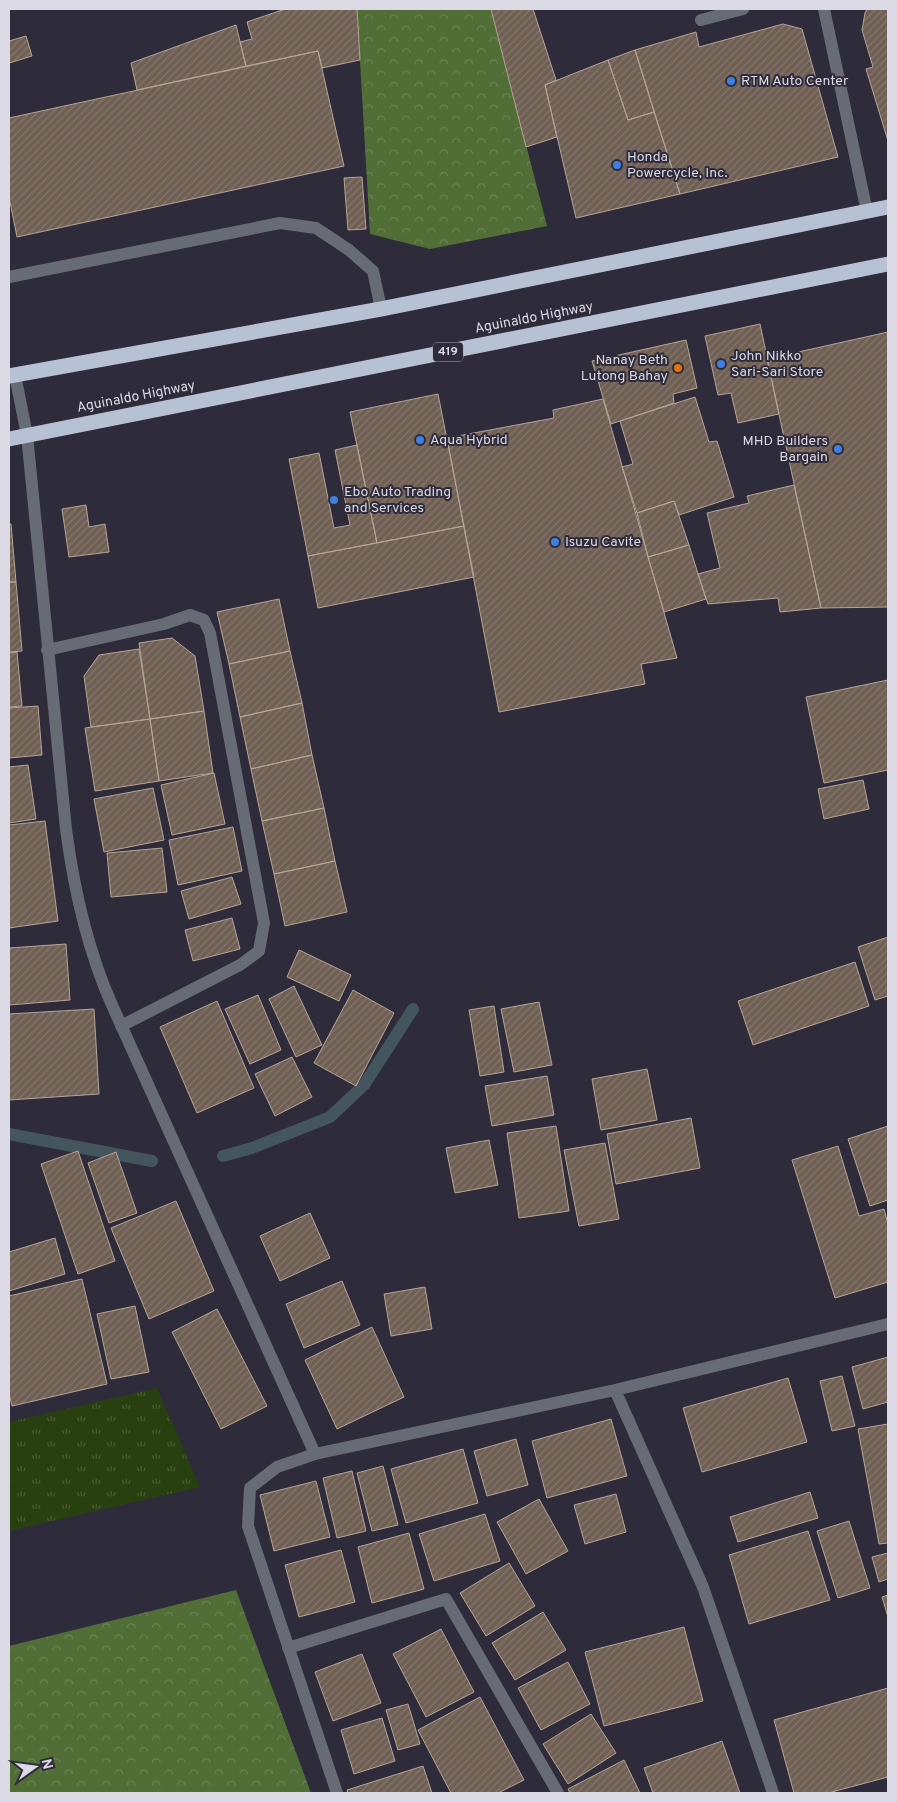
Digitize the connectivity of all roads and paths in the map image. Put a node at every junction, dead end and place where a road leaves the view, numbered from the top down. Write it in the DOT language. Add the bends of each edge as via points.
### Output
graph roads {
  1 [pos="743,9"];
  2 [pos="824,9"];
  3 [pos="701,20"];
  4 [pos="888,207"];
  5 [pos="867,212"];
  6 [pos="888,264"];
  7 [pos="9,277"];
  8 [pos="381,309"];
  9 [pos="12,375"];
  10 [pos="27,435"];
  11 [pos="9,439"];
  12 [pos="48,650"];
  13 [pos="121,1026"];
  14 [pos="888,1324"];
  15 [pos="615,1390"];
  16 [pos="315,1454"];
  17 [pos="288,1648"];
  18 [pos="337,1793"];
  19 [pos="558,1793"];
  20 [pos="773,1793"];
  1 -- 3 [label="street"];
  2 -- 5 [label="street"];
  4 -- 5 [label="highway"];
  5 -- 8 [label="highway"];
  6 -- 10 [label="highway, Aguinaldo Highway / 419"];
  7 -- 8 [label="street" via="280,222 316,228 349,250 373,271"];
  8 -- 9 [label="highway"];
  9 -- 10 [label="street"];
  10 -- 11 [label="highway, Aguinaldo Highway / 419"];
  10 -- 12 [label="street"];
  12 -- 13 [label="street" via="71,872 93,956"];
  12 -- 13 [label="street" via="190,616 204,620 210,633 264,923 259,950 240,965"];
  13 -- 16 [label="street"];
  14 -- 15 [label="street"];
  15 -- 16 [label="street"];
  15 -- 20 [label="street" via="703,1588"];
  16 -- 17 [label="street" via="277,1467 250,1488 248,1526"];
  17 -- 18 [label="street"];
  17 -- 19 [label="street" via="446,1599"];
}
